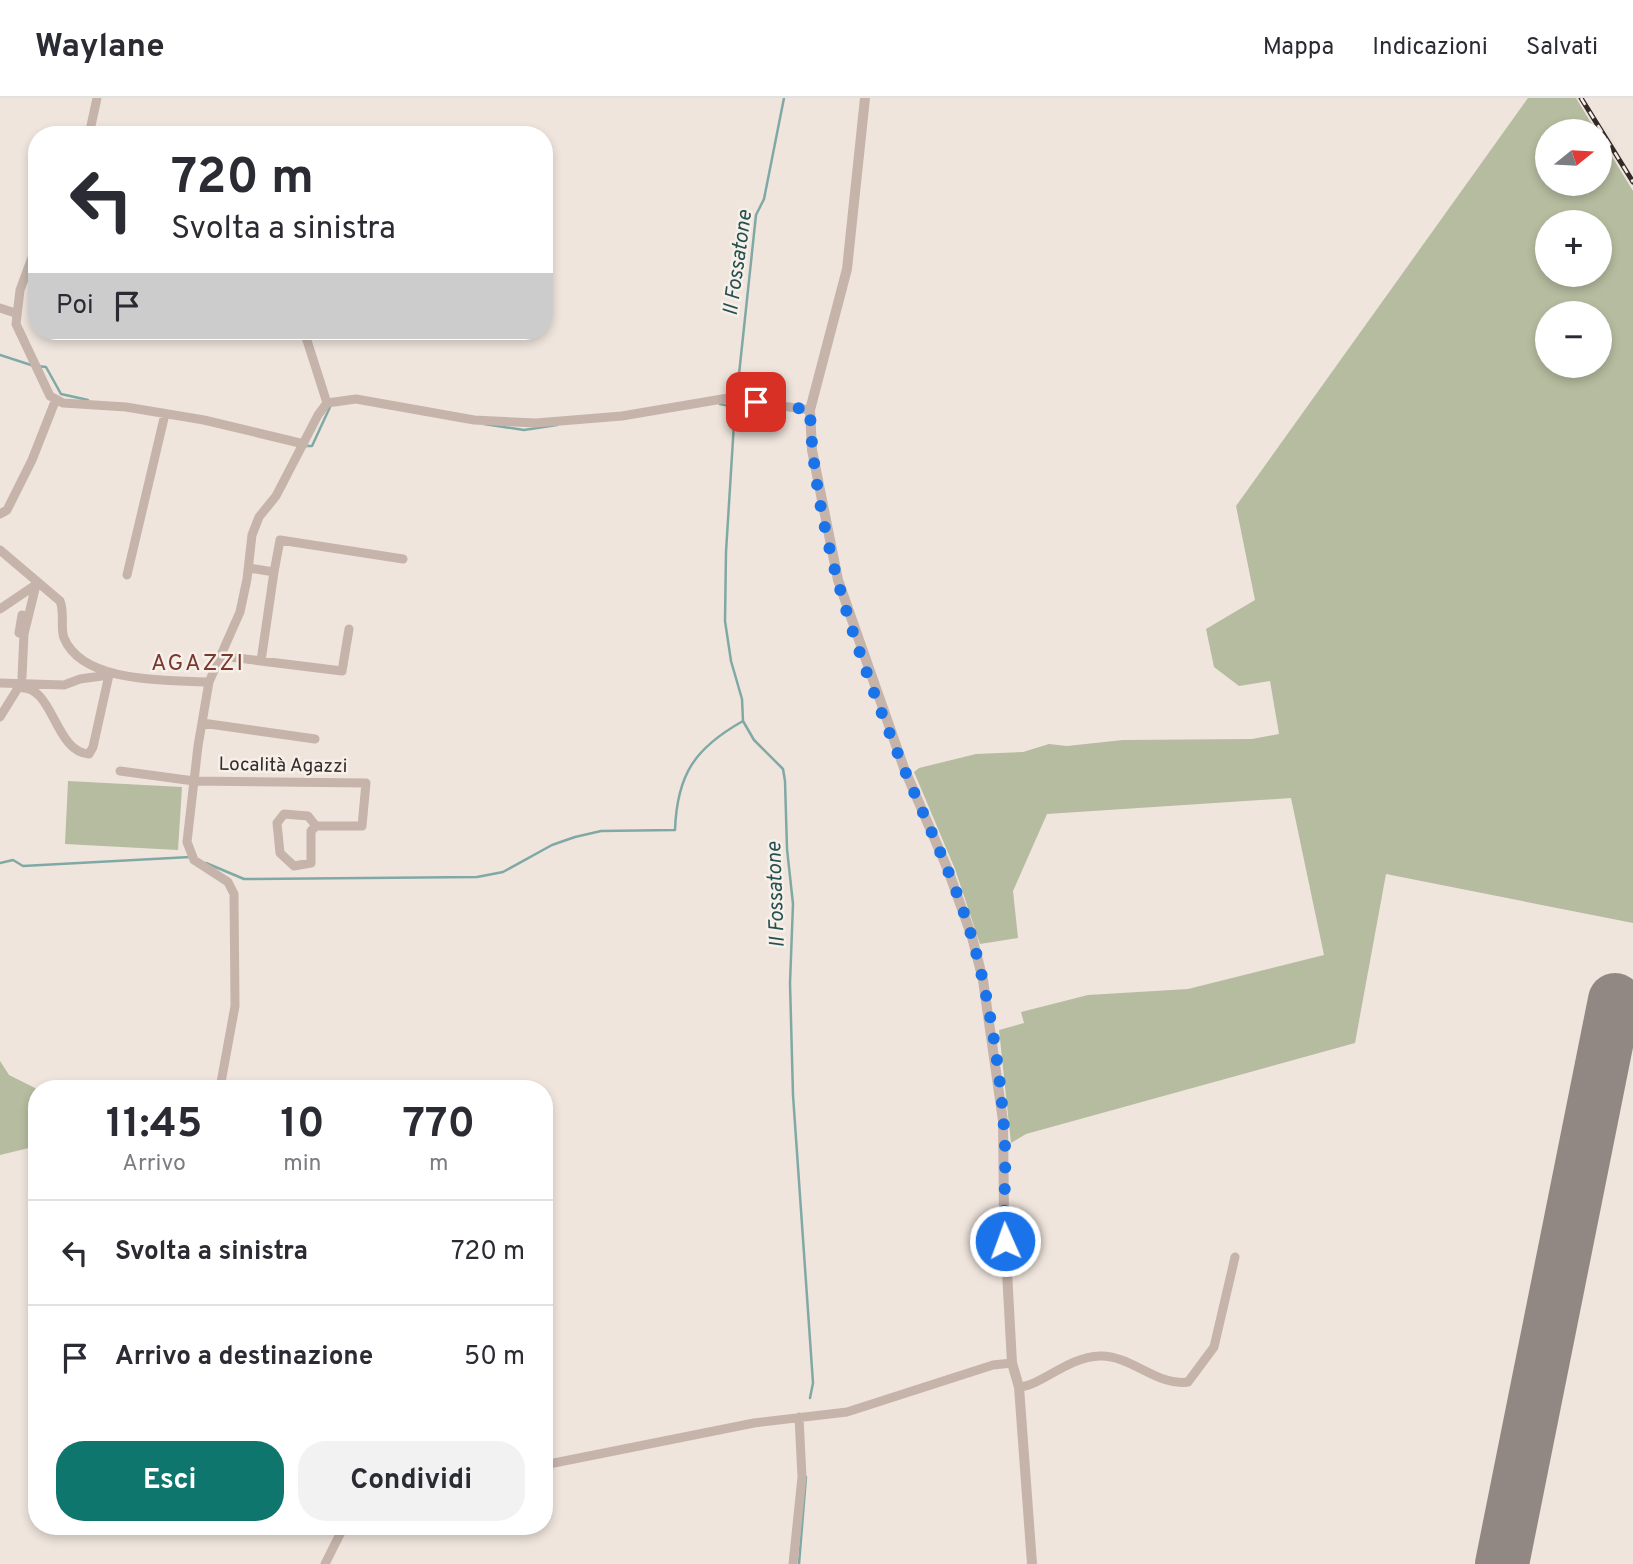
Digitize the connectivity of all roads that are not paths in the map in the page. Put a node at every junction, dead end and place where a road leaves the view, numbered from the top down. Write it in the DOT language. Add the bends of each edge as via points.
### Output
graph roads {
  1 [pos="97,98"];
  2 [pos="865,98"];
  3 [pos="91,126"];
  4 [pos="28,262"];
  5 [pos="0,308"];
  6 [pos="15,313"];
  7 [pos="307,340"];
  8 [pos="56,399"];
  9 [pos="327,404"];
  10 [pos="810,410"];
  11 [pos="165,414"];
  12 [pos="304,444"];
  13 [pos="0,514"];
  14 [pos="0,550"];
  15 [pos="403,559"];
  16 [pos="249,568"];
  17 [pos="274,572"];
  18 [pos="127,575"];
  19 [pos="37,581"];
  20 [pos="0,609"];
  21 [pos="22,615"];
  22 [pos="349,629"];
  23 [pos="221,656"];
  24 [pos="261,660"];
  25 [pos="109,675"];
  26 [pos="20,680"];
  27 [pos="209,682"];
  28 [pos="0,683"];
  29 [pos="2,715"];
  30 [pos="202,723"];
  31 [pos="315,739"];
  32 [pos="120,771"];
  33 [pos="194,781"];
  34 [pos="316,826"];
  35 [pos="221,1080"];
  36 [pos="1235,1257"];
  37 [pos="1012,1363"];
  38 [pos="1019,1387"];
  39 [pos="799,1418"];
  40 [pos="553,1463"];
  41 [pos="340,1535"];
  42 [pos="325,1564"];
  43 [pos="793,1564"];
  44 [pos="1032,1564"];
  1 -- 3 [label="street"];
  2 -- 10 [label="street" via="847,268"];
  4 -- 6 [label="street"];
  5 -- 6 [label="street"];
  6 -- 8 [label="street" via="50,396"];
  7 -- 9 [label="street"];
  8 -- 11 [label="street"];
  8 -- 13 [label="street" via="32,460"];
  9 -- 10 [label="street" via="356,399 474,420 536,424 622,416 728,398"];
  9 -- 12 [label="street"];
  10 -- 37 [label="street" via="811,450 838,580 904,768 952,881 983,981 1003,1121 1003,1217"];
  11 -- 12 [label="street"];
  11 -- 18 [label="street"];
  12 -- 16 [label="street" via="259,517"];
  14 -- 19 [label="street"];
  15 -- 17 [label="street" via="280,540"];
  16 -- 17 [label="street"];
  16 -- 23 [label="street" via="240,612"];
  17 -- 24 [label="street"];
  19 -- 20 [label="street" via="30,591"];
  19 -- 25 [label="street" via="60,601 68,645"];
  19 -- 26 [label="street" via="24,634"];
  21 -- 26 [label="street"];
  22 -- 24 [label="street" via="342,671"];
  23 -- 24 [label="street"];
  23 -- 27 [label="street"];
  25 -- 26 [label="street" via="64,685"];
  25 -- 27 [label="street"];
  25 -- 29 [label="street" via="89,754 71,747 37,693 27,687 18,688"];
  26 -- 28 [label="street"];
  27 -- 30 [label="street"];
  30 -- 31 [label="street, Località Agazzi"];
  30 -- 33 [label="street"];
  32 -- 33 [label="street"];
  33 -- 34 [label="street, Località Agazzi" via="366,783 362,827"];
  33 -- 35 [label="street" via="187,842 194,860 228,882 234,894 235,1006"];
  34 -- 34 [label="street" via="308,816 284,814 277,823 280,853 294,866 311,863 311,831"];
  36 -- 38 [label="street" via="1214,1346 1188,1382 1171,1381 1102,1356 1061,1366 1030,1386"];
  37 -- 38 [label="street"];
  37 -- 39 [label="street" via="847,1412"];
  38 -- 44 [label="street"];
  39 -- 40 [label="street"];
  39 -- 43 [label="street" via="802,1477"];
  41 -- 42 [label="street"];
}
